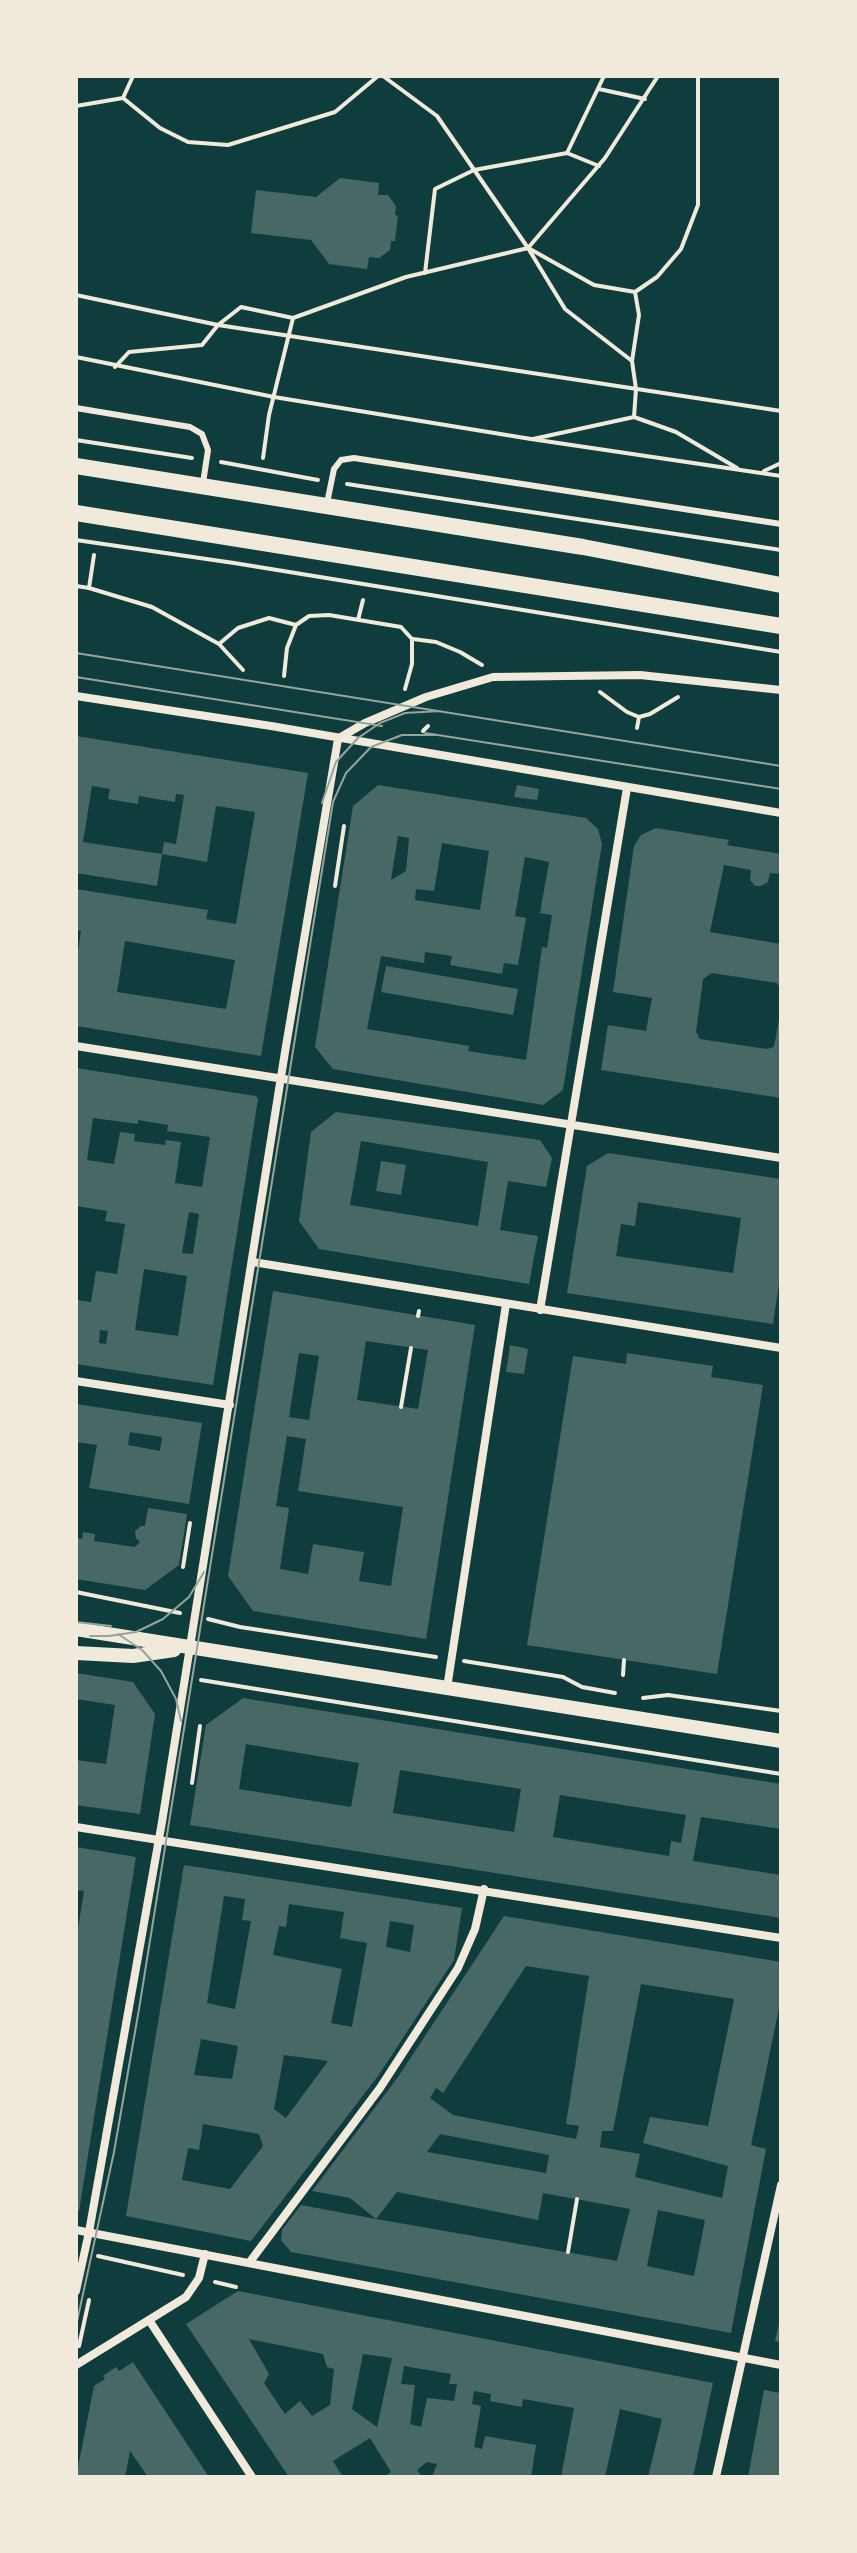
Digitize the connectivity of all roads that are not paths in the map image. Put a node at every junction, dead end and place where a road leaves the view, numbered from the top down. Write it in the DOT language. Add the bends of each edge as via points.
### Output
graph roads {
  1 [pos="76,408"];
  2 [pos="76,466"];
  3 [pos="202,486"];
  4 [pos="326,506"];
  5 [pos="76,513"];
  6 [pos="781,524"];
  7 [pos="781,585"];
  8 [pos="781,626"];
  9 [pos="781,690"];
  10 [pos="76,696"];
  11 [pos="338,739"];
  12 [pos="627,788"];
  13 [pos="781,813"];
  14 [pos="76,1046"];
  15 [pos="281,1079"];
  16 [pos="571,1125"];
  17 [pos="781,1158"];
  18 [pos="253,1262"];
  19 [pos="506,1304"];
  20 [pos="540,1310"];
  21 [pos="781,1348"];
  22 [pos="76,1381"];
  23 [pos="230,1405"];
  24 [pos="76,1629"];
  25 [pos="190,1647"];
  26 [pos="76,1653"];
  27 [pos="447,1688"];
  28 [pos="781,1741"];
  29 [pos="76,1827"];
  30 [pos="159,1841"];
  31 [pos="484,1889"];
  32 [pos="781,1938"];
  33 [pos="781,2185"];
  34 [pos="76,2230"];
  35 [pos="89,2232"];
  36 [pos="205,2254"];
  37 [pos="249,2263"];
  38 [pos="76,2291"];
  39 [pos="149,2320"];
  40 [pos="741,2357"];
  41 [pos="77,2361"];
  42 [pos="781,2365"];
  43 [pos="252,2477"];
  44 [pos="716,2477"];
  1 -- 3 [label="lane" via="190,427 202,434 208,450"];
  2 -- 3 [label="main road"];
  3 -- 4 [label="main road"];
  4 -- 6 [label="lane" via="334,469 341,460 354,458"];
  4 -- 7 [label="main road"];
  5 -- 8 [label="main road"];
  9 -- 11 [label="street" via="640,675 493,677 426,697"];
  10 -- 11 [label="street"];
  11 -- 12 [label="street"];
  11 -- 15 [label="street"];
  12 -- 13 [label="street"];
  12 -- 16 [label="street"];
  14 -- 15 [label="street"];
  15 -- 16 [label="street"];
  15 -- 18 [label="street"];
  16 -- 17 [label="street"];
  16 -- 20 [label="street"];
  18 -- 19 [label="street"];
  18 -- 23 [label="street"];
  19 -- 20 [label="street"];
  19 -- 27 [label="street"];
  20 -- 21 [label="street"];
  22 -- 23 [label="street"];
  23 -- 25 [label="street"];
  24 -- 25 [label="street"];
  25 -- 26 [label="street" via="133,1656"];
  25 -- 27 [label="street"];
  25 -- 30 [label="street"];
  27 -- 28 [label="street"];
  29 -- 30 [label="street"];
  30 -- 31 [label="street"];
  30 -- 35 [label="street"];
  31 -- 32 [label="street"];
  31 -- 37 [label="street" via="458,1968 380,2088"];
  33 -- 40 [label="street"];
  34 -- 35 [label="street"];
  35 -- 36 [label="street"];
  35 -- 38 [label="street"];
  36 -- 37 [label="street"];
  36 -- 39 [label="street" via="199,2278 186,2297"];
  37 -- 40 [label="street"];
  39 -- 41 [label="street"];
  39 -- 43 [label="street"];
  40 -- 42 [label="street"];
  40 -- 44 [label="street"];
}
